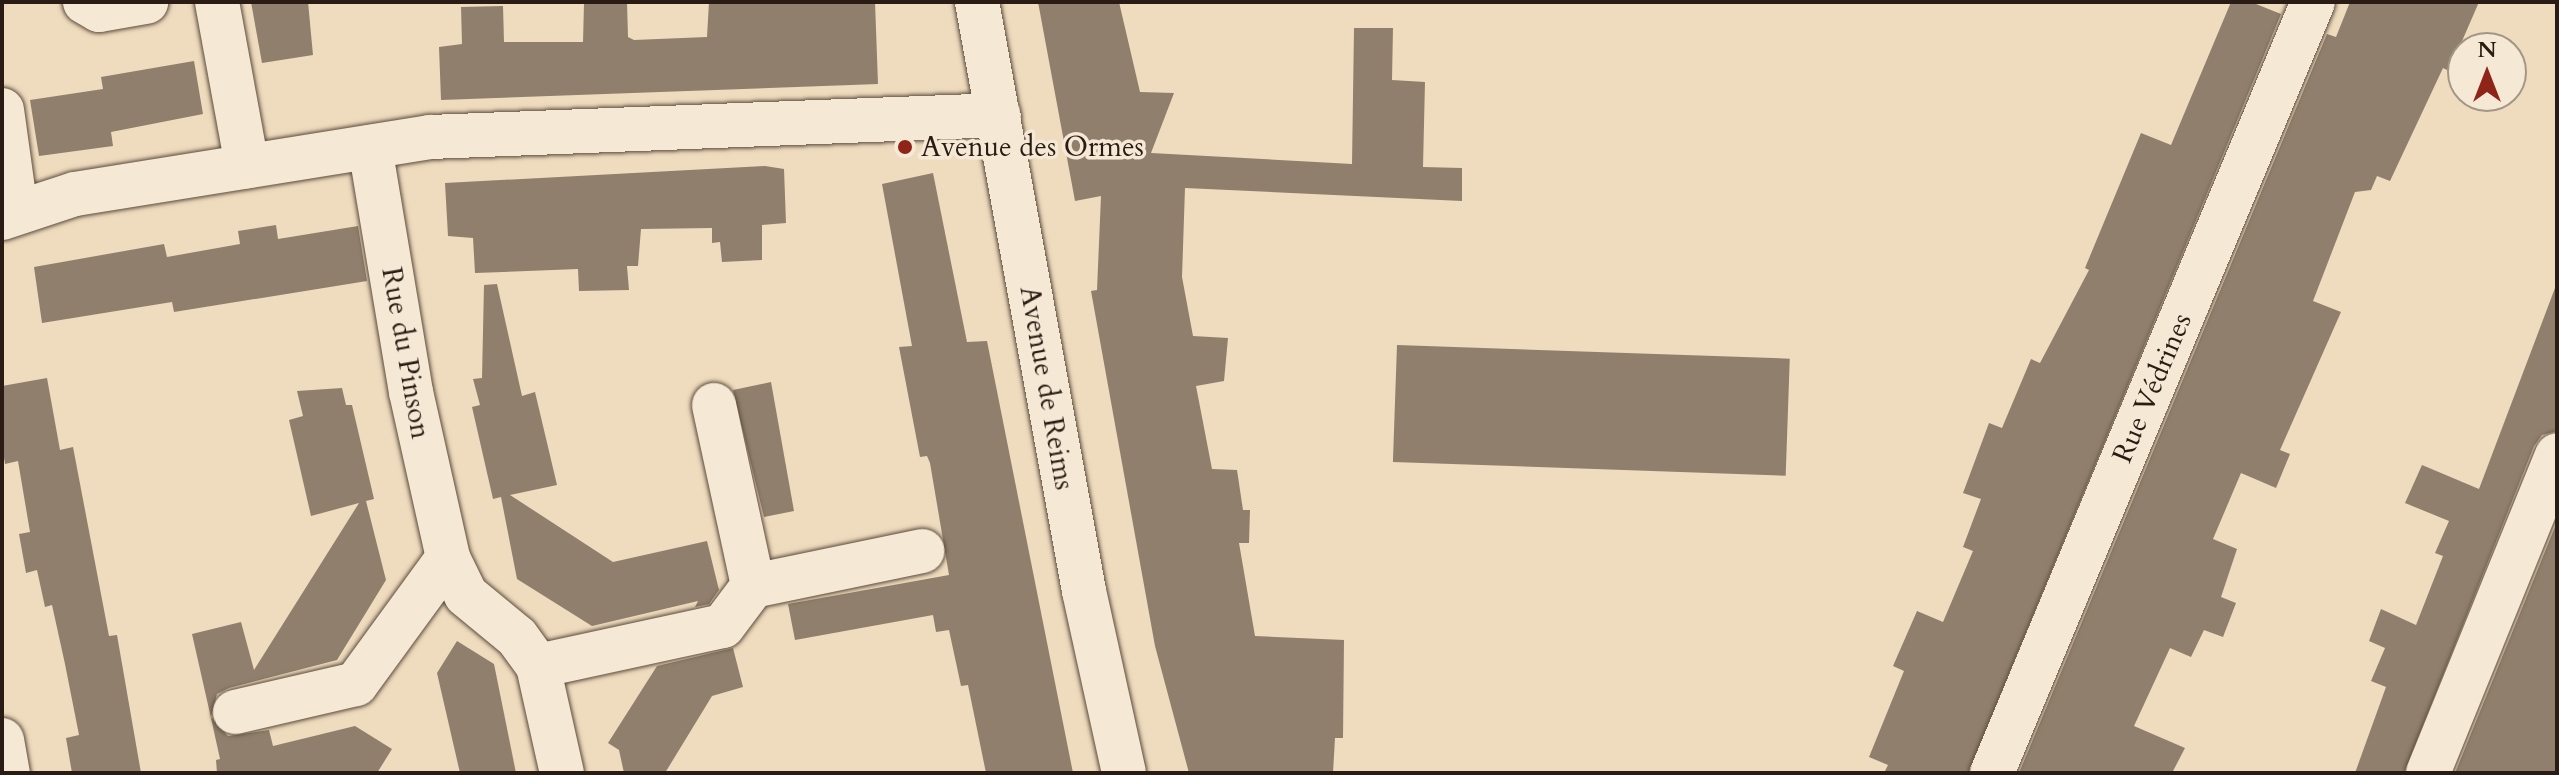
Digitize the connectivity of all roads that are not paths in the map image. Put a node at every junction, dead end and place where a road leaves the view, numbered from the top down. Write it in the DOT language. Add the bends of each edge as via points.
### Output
graph roads {
  1 [pos="85,2"];
  2 [pos="146,2"];
  3 [pos="217,2"];
  4 [pos="977,2"];
  5 [pos="2313,2"];
  6 [pos="2,110"];
  7 [pos="999,115"];
  8 [pos="370,147"];
  9 [pos="247,166"];
  10 [pos="9,215"];
  11 [pos="714,405"];
  12 [pos="2557,455"];
  13 [pos="922,551"];
  14 [pos="448,558"];
  15 [pos="753,586"];
  16 [pos="538,666"];
  17 [pos="235,712"];
  18 [pos="2,740"];
  19 [pos="8,773"];
  20 [pos="562,773"];
  21 [pos="1124,773"];
  22 [pos="1992,773"];
  23 [pos="2428,773"];
  1 -- 2 [label="street" via="99,10"];
  3 -- 9 [label="street"];
  4 -- 7 [label="street, Avenue de Reims"];
  5 -- 22 [label="street, Rue Védrines"];
  6 -- 10 [label="street"];
  7 -- 8 [label="street" via="445,136"];
  7 -- 21 [label="street, Avenue de Reims" via="1081,579"];
  8 -- 9 [label="street"];
  8 -- 14 [label="street, Rue du Pinson" via="411,392"];
  9 -- 10 [label="street" via="53,198"];
  11 -- 15 [label="street"];
  12 -- 23 [label="street"];
  13 -- 15 [label="street"];
  14 -- 16 [label="street, Rue du Pinson" via="466,595 517,637"];
  14 -- 17 [label="street" via="356,684"];
  15 -- 16 [label="street" via="723,626"];
  16 -- 20 [label="street, Rue du Pinson"];
  18 -- 19 [label="street"];
}
